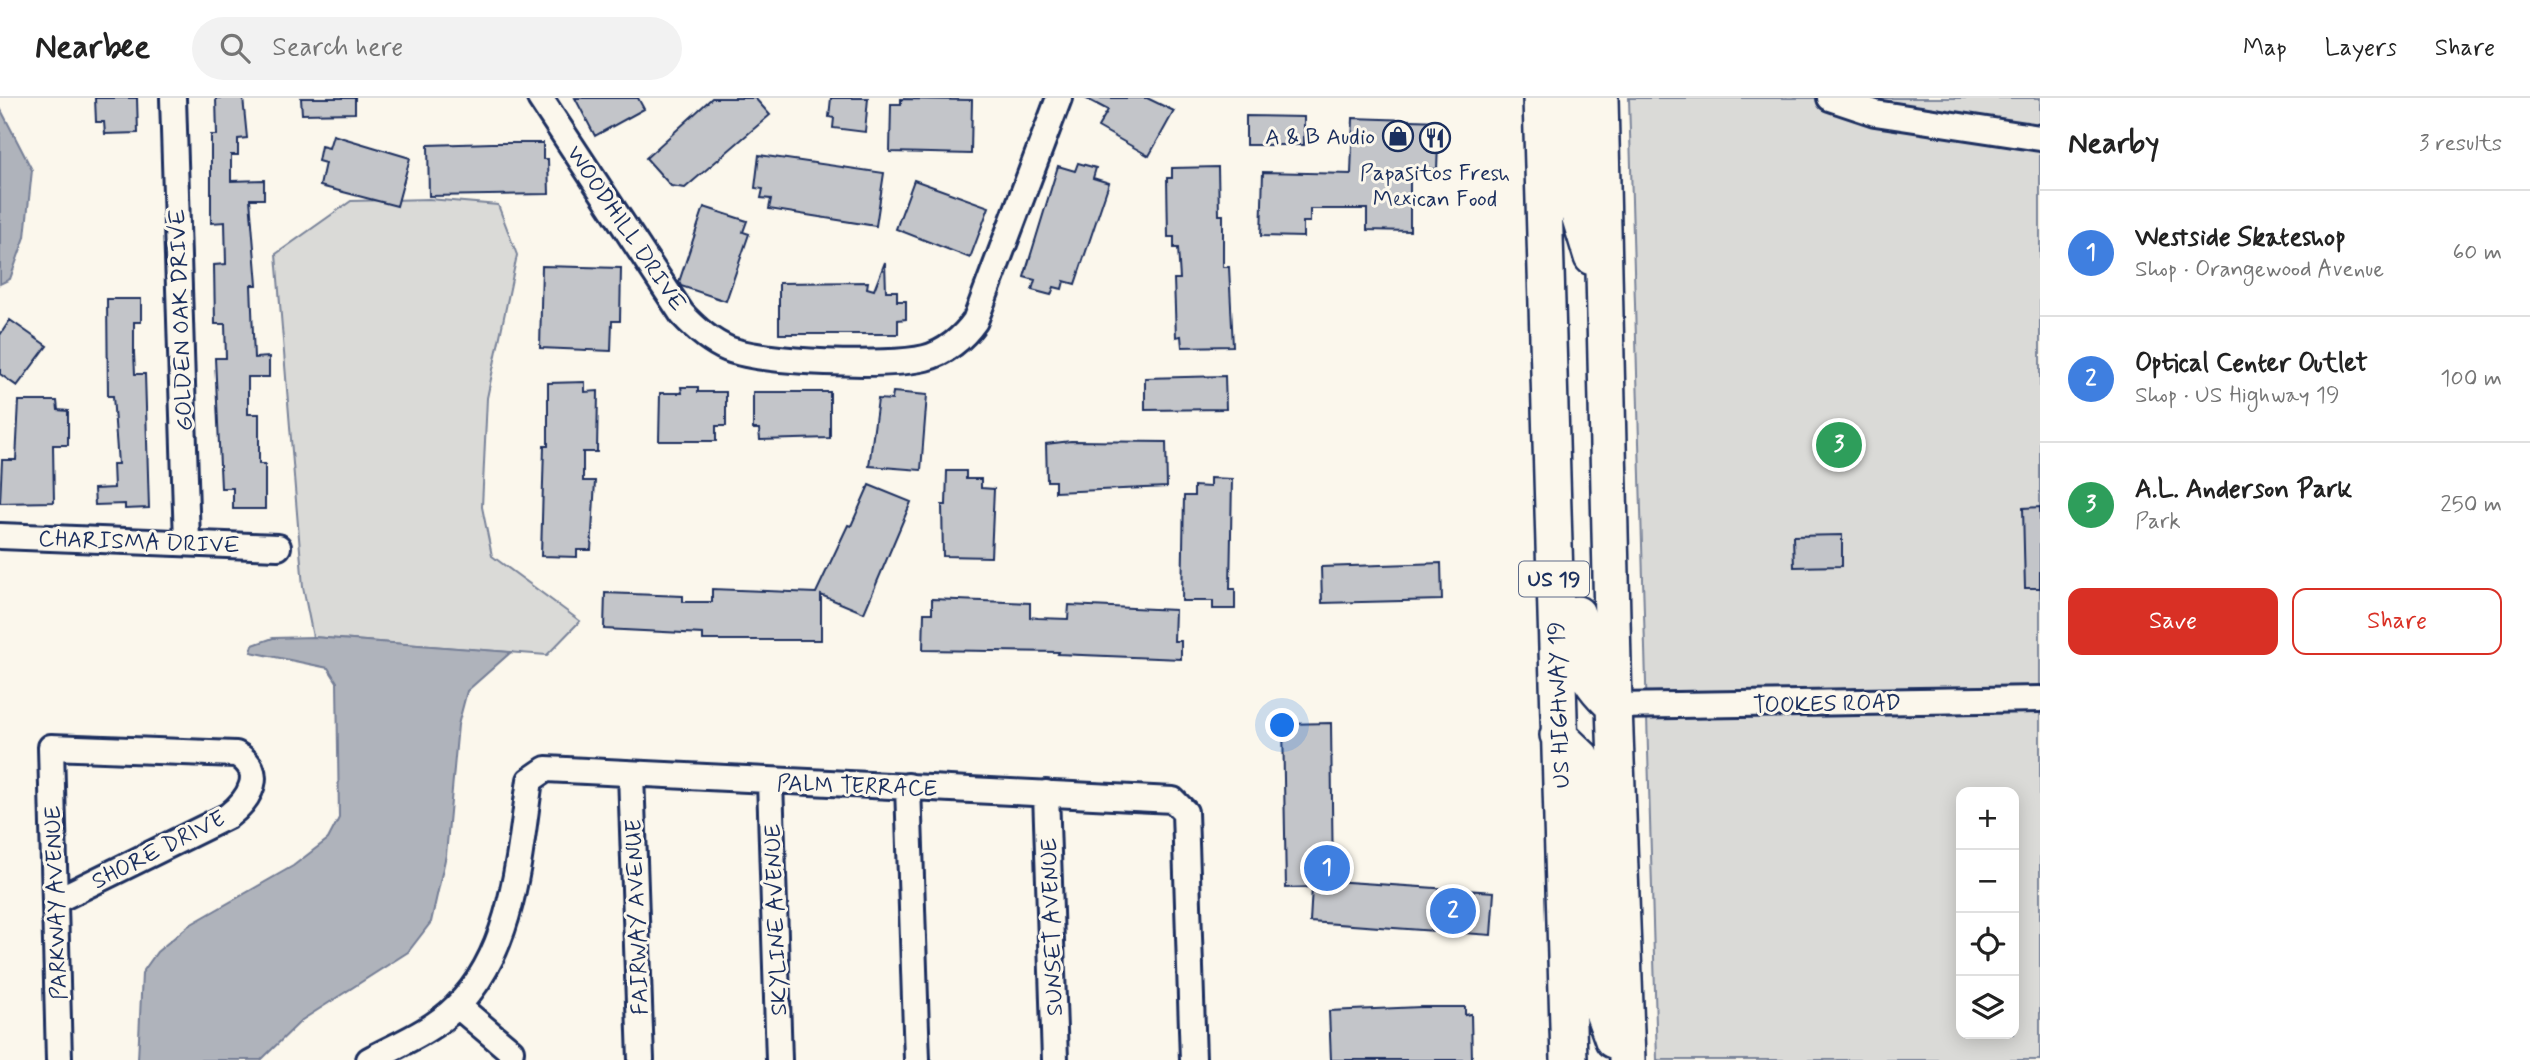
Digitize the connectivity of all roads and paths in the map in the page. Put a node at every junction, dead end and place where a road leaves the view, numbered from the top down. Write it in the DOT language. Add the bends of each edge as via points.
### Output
graph roads {
  1 [pos="173,98"];
  2 [pos="540,98"];
  3 [pos="1059,98"];
  4 [pos="1541,98"];
  5 [pos="1570,98"];
  6 [pos="1600,98"];
  7 [pos="1830,98"];
  8 [pos="2040,138"];
  9 [pos="1605,297"];
  10 [pos="1550,424"];
  11 [pos="0,536"];
  12 [pos="187,542"];
  13 [pos="278,547"];
  14 [pos="2040,699"];
  15 [pos="1614,706"];
  16 [pos="1558,735"];
  17 [pos="631,774"];
  18 [pos="771,781"];
  19 [pos="252,785"];
  20 [pos="908,786"];
  21 [pos="1046,793"];
  22 [pos="55,901"];
  23 [pos="458,1006"];
  24 [pos="511,1051"];
  25 [pos="59,1060"];
  26 [pos="369,1060"];
  27 [pos="641,1060"];
  28 [pos="779,1060"];
  29 [pos="917,1060"];
  30 [pos="1055,1060"];
  31 [pos="1193,1060"];
  32 [pos="1569,1060"];
  33 [pos="1620,1060"];
  34 [pos="1627,1060"];
  1 -- 12 [label="street, GOLDEN OAK DRIVE"];
  2 -- 3 [label="street, WOODHILL DRIVE" via="682,313 701,333 726,348 759,358 872,361 913,360 942,352 975,321"];
  4 -- 10 [label="highway, US HIGHWAY 19 / US 19"];
  5 -- 9 [label="highway" via="1573,195"];
  6 -- 9 [label="highway, US 19"];
  7 -- 8 [label="street" via="1875,113"];
  9 -- 15 [label="highway, US 19"];
  10 -- 15 [label="highway" via="1574,546 1579,654 1594,689"];
  10 -- 16 [label="highway, US HIGHWAY 19 / US 19"];
  11 -- 12 [label="street, CHARISMA DRIVE"];
  12 -- 13 [label="street, CHARISMA DRIVE"];
  14 -- 15 [label="street, TOOKES ROAD"];
  15 -- 34 [label="highway, US 19"];
  16 -- 32 [label="highway, US HIGHWAY 19 / US 19"];
  16 -- 33 [label="highway" via="1582,758 1587,773 1600,1004"];
  17 -- 18 [label="street, PALM TERRACE"];
  17 -- 23 [label="street, PALM TERRACE" via="546,769 530,780 517,867 494,953"];
  17 -- 27 [label="street, FAIRWAY AVENUE"];
  18 -- 20 [label="street, PALM TERRACE"];
  18 -- 28 [label="street, SKYLINE AVENUE"];
  19 -- 22 [label="street, SHORE DRIVE" via="228,816"];
  19 -- 22 [label="street, PARKWAY AVENUE" via="253,768 236,754 51,747"];
  20 -- 21 [label="street, PALM TERRACE"];
  20 -- 29 [label="street"];
  21 -- 30 [label="street, SUNSET AVENUE"];
  21 -- 31 [label="street, PALM TERRACE" via="1168,798 1185,812"];
  22 -- 25 [label="street, PARKWAY AVENUE"];
  23 -- 24 [label="street"];
  23 -- 26 [label="street" via="432,1026"];
}
